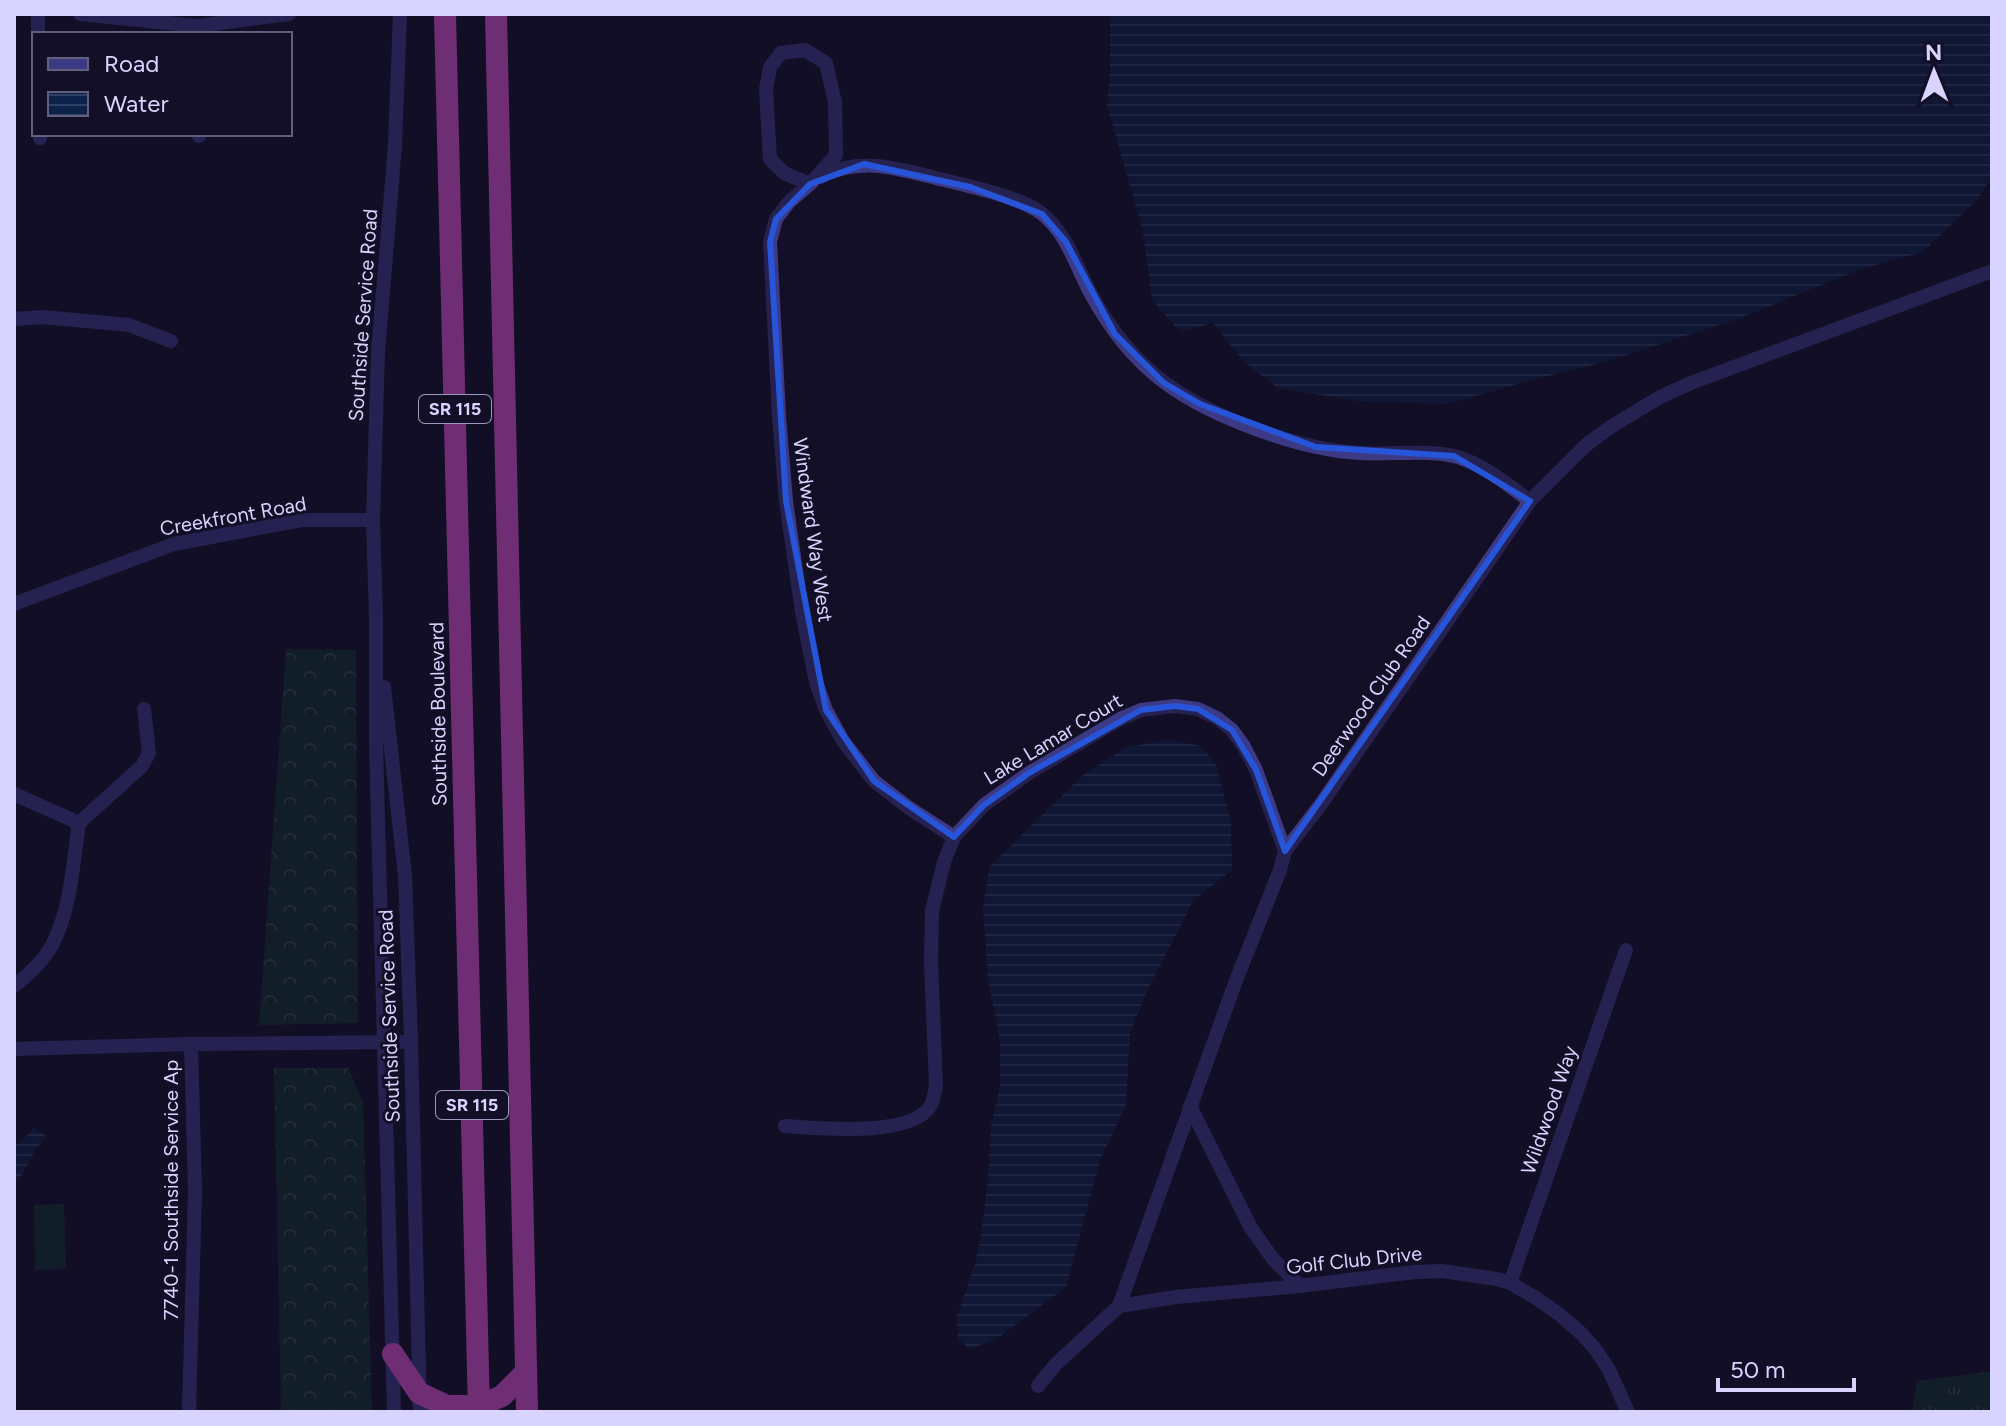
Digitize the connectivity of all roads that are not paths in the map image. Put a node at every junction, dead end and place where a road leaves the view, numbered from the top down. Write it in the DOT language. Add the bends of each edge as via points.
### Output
graph roads {
  1 [pos="80,14"];
  2 [pos="289,14"];
  3 [pos="400,14"];
  4 [pos="445,14"];
  5 [pos="496,14"];
  6 [pos="197,25"];
  7 [pos="810,184"];
  8 [pos="1992,271"];
  9 [pos="14,319"];
  10 [pos="171,341"];
  11 [pos="1530,501"];
  12 [pos="373,520"];
  13 [pos="14,604"];
  14 [pos="376,619"];
  15 [pos="144,709"];
  16 [pos="14,794"];
  17 [pos="79,823"];
  18 [pos="954,837"];
  19 [pos="1285,851"];
  20 [pos="1626,950"];
  21 [pos="14,986"];
  22 [pos="383,1041"];
  23 [pos="411,1042"];
  24 [pos="191,1044"];
  25 [pos="14,1049"];
  26 [pos="1190,1106"];
  27 [pos="785,1126"];
  28 [pos="1510,1283"];
  29 [pos="1300,1286"];
  30 [pos="1119,1306"];
  31 [pos="393,1354"];
  32 [pos="526,1372"];
  33 [pos="1038,1386"];
  34 [pos="419,1402"];
  35 [pos="476,1410"];
  36 [pos="189,1412"];
  37 [pos="394,1412"];
  38 [pos="527,1412"];
  39 [pos="1628,1412"];
  1 -- 6 [label="street"];
  2 -- 6 [label="street"];
  3 -- 12 [label="street, Southside Service Road"];
  4 -- 35 [label="highway, Southside Boulevard / SR 115"];
  5 -- 32 [label="highway, SR 115"];
  7 -- 7 [label="street, Windward Way West" via="784,173 770,159 766,90 770,67 781,53 805,50 826,63 835,102 836,155"];
  7 -- 11 [label="street" via="864,164 903,169 1023,202 1042,214 1066,242 1115,334 1164,383 1241,423 1316,447 1454,456 1480,466"];
  7 -- 18 [label="street, Windward Way West" via="776,219 770,242 786,501 816,682 843,741 874,781"];
  8 -- 11 [label="street, Deerwood Club Road" via="1660,397 1586,445"];
  9 -- 10 [label="street" via="129,325"];
  11 -- 19 [label="street, Deerwood Club Road"];
  12 -- 13 [label="street, Creekfront Road" via="302,520 174,544"];
  12 -- 14 [label="street, Southside Service Road"];
  14 -- 22 [label="street, Southside Service Road"];
  14 -- 23 [label="street, Southside Service Road" via="405,876"];
  15 -- 17 [label="street" via="149,753 142,766"];
  16 -- 17 [label="street"];
  17 -- 21 [label="street" via="64,918 51,947"];
  18 -- 19 [label="street, Lake Lamar Court" via="984,805 1029,773 1120,719 1175,706 1198,709 1232,730 1256,770"];
  18 -- 27 [label="street, Lake Lamar Court" via="932,911 936,1087 931,1105 920,1117 867,1130"];
  19 -- 26 [label="street, Deerwood Club Road"];
  20 -- 28 [label="street, Wildwood Way"];
  22 -- 23 [label="street, 7740-1 Southside Service Ap"];
  22 -- 24 [label="street, 7740-1 Southside Service Ap"];
  22 -- 31 [label="street, Southside Service Road"];
  23 -- 34 [label="street, Southside Service Road"];
  24 -- 25 [label="street"];
  24 -- 36 [label="street, 7740-1 Southside Service Ap" via="195,1191"];
  26 -- 29 [label="street" via="1251,1228"];
  26 -- 30 [label="street, Deerwood Club Road"];
  28 -- 29 [label="street, Golf Club Drive" via="1442,1271"];
  28 -- 39 [label="street, Golf Club Drive" via="1582,1334 1609,1370"];
  29 -- 30 [label="street, Golf Club Drive"];
  30 -- 33 [label="street, Deerwood Club Road"];
  31 -- 34 [label="highway"];
  31 -- 37 [label="street, Southside Service Road"];
  32 -- 35 [label="highway" via="502,1396"];
  32 -- 38 [label="highway, SR 115"];
  34 -- 35 [label="highway"];
}
